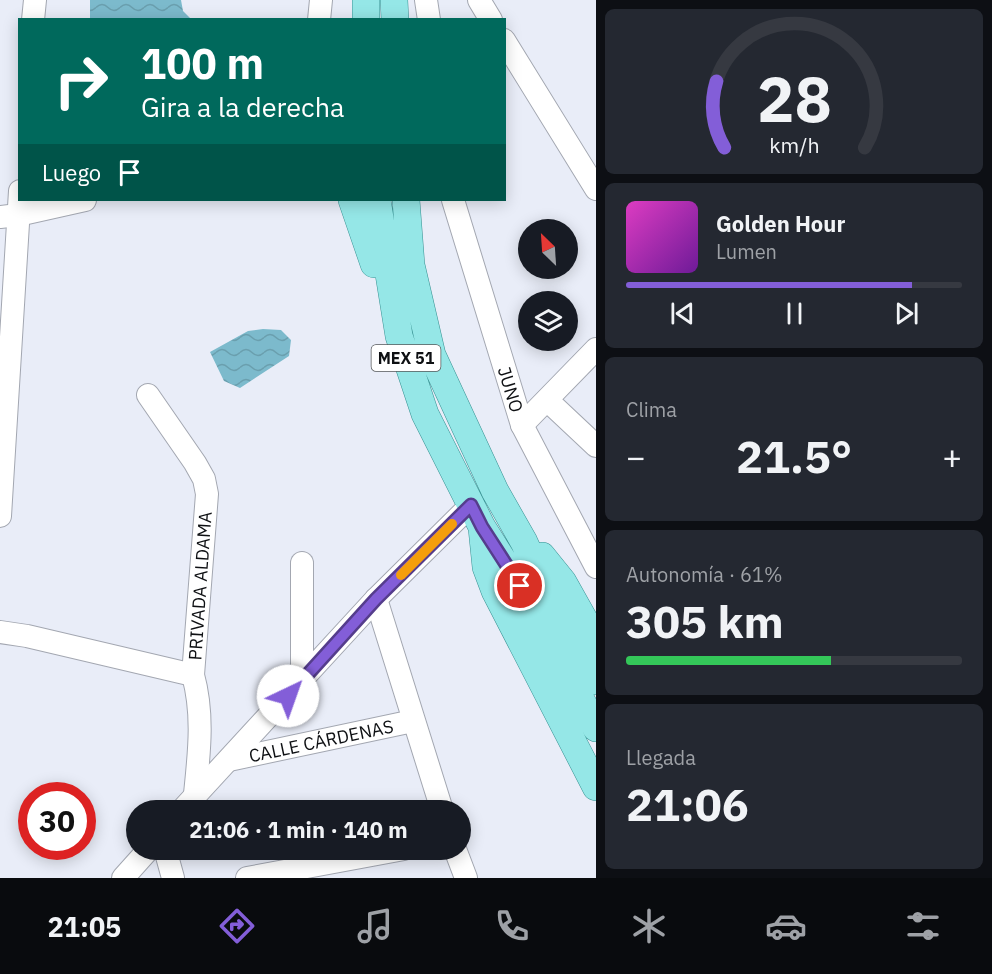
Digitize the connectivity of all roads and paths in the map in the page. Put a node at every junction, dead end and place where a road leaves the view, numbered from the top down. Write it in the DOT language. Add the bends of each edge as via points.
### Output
graph roads {
  1 [pos="35,0"];
  2 [pos="321,0"];
  3 [pos="366,0"];
  4 [pos="394,0"];
  5 [pos="426,0"];
  6 [pos="479,0"];
  7 [pos="33,18"];
  8 [pos="319,18"];
  9 [pos="366,18"];
  10 [pos="395,18"];
  11 [pos="429,18"];
  12 [pos="490,18"];
  13 [pos="506,43"];
  14 [pos="594,179"];
  15 [pos="18,196"];
  16 [pos="81,201"];
  17 [pos="352,201"];
  18 [pos="377,201"];
  19 [pos="406,201"];
  20 [pos="453,201"];
  21 [pos="9,216"];
  22 [pos="399,336"];
  23 [pos="596,350"];
  24 [pos="148,395"];
  25 [pos="547,400"];
  26 [pos="522,425"];
  27 [pos="596,446"];
  28 [pos="0,516"];
  29 [pos="477,516"];
  30 [pos="524,542"];
  31 [pos="302,563"];
  32 [pos="596,567"];
  33 [pos="376,599"];
  34 [pos="0,632"];
  35 [pos="596,641"];
  36 [pos="193,675"];
  37 [pos="302,680"];
  38 [pos="596,681"];
  39 [pos="413,721"];
  40 [pos="596,729"];
  41 [pos="229,760"];
  42 [pos="596,787"];
  43 [pos="189,800"];
  44 [pos="191,800"];
  45 [pos="439,800"];
  46 [pos="139,860"];
  47 [pos="168,860"];
  48 [pos="344,860"];
  49 [pos="459,860"];
  50 [pos="123,878"];
  51 [pos="173,878"];
  52 [pos="247,878"];
  53 [pos="466,878"];
  1 -- 7 [label="street"];
  2 -- 8 [label="street"];
  3 -- 9 [label="main road"];
  4 -- 10 [label="main road"];
  5 -- 11 [label="street"];
  6 -- 12 [label="street"];
  13 -- 14 [label="street"];
  15 -- 21 [label="street"];
  16 -- 21 [label="street"];
  17 -- 22 [label="main road"];
  18 -- 22 [label="main road, MEX 51"];
  19 -- 30 [label="main road, MEX 51" via="411,265 432,354 495,491"];
  20 -- 26 [label="street, JUNO"];
  21 -- 28 [label="street"];
  22 -- 29 [label="main road, MEX 51" via="425,414"];
  23 -- 25 [label="street"];
  24 -- 36 [label="street, PRIVADA ALDAMA" via="204,479 207,494"];
  25 -- 26 [label="street"];
  25 -- 27 [label="street"];
  26 -- 32 [label="street, JUNO"];
  29 -- 33 [label="street"];
  29 -- 40 [label="main road, MEX 51" via="529,602"];
  29 -- 42 [label="main road" via="486,567 495,591"];
  30 -- 35 [label="main road" via="543,557 563,582"];
  30 -- 38 [label="main road, MEX 51" via="550,599"];
  31 -- 37 [label="street"];
  33 -- 37 [label="street"];
  33 -- 39 [label="street"];
  34 -- 36 [label="street"];
  36 -- 43 [label="street, PRIVADA ALDAMA" via="201,726"];
  37 -- 41 [label="street"];
  39 -- 41 [label="street, CALLE CÁRDENAS"];
  39 -- 45 [label="street"];
  41 -- 44 [label="street"];
  46 -- 50 [label="street"];
  47 -- 51 [label="street"];
  48 -- 52 [label="street"];
  49 -- 53 [label="street"];
}
